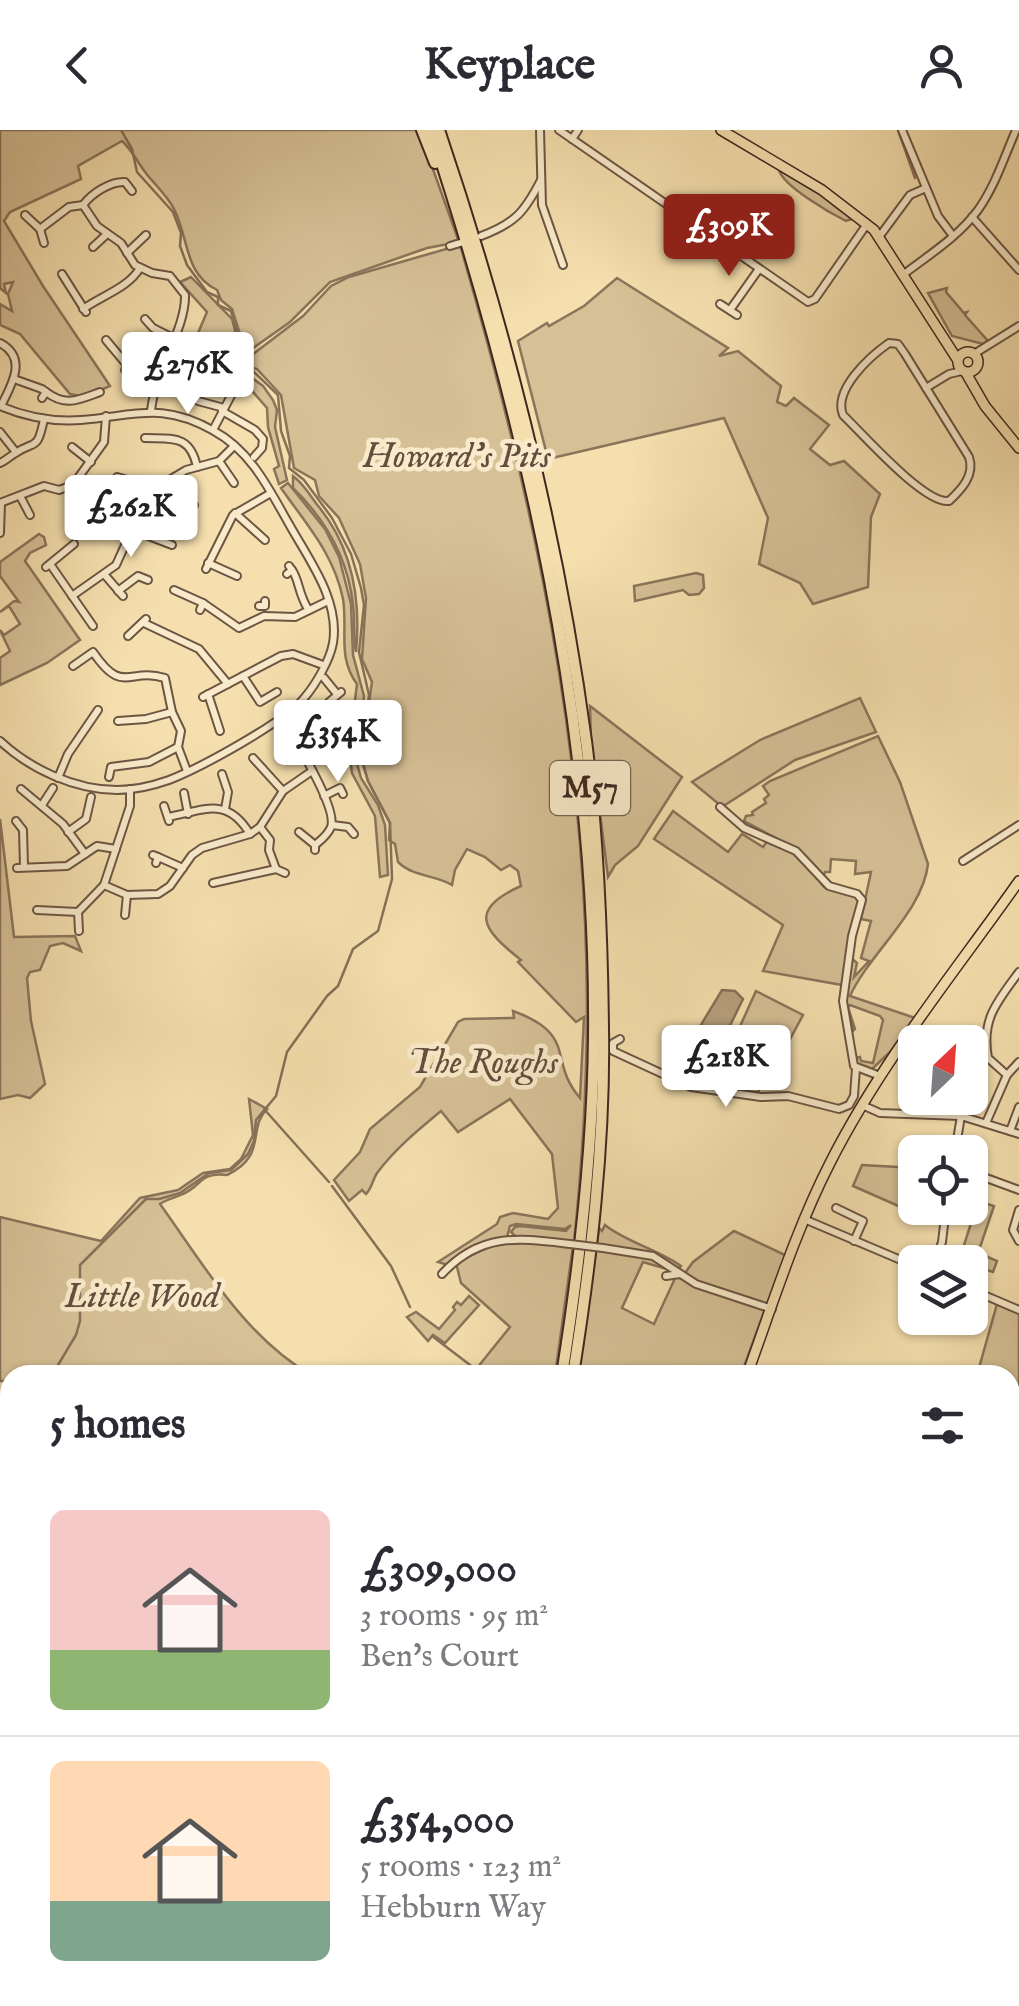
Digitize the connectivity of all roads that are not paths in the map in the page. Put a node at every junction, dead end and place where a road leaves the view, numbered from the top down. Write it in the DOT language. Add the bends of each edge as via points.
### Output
graph roads {
  1 [pos="422,130"];
  2 [pos="431,130"];
  3 [pos="442,130"];
  4 [pos="540,130"];
  5 [pos="559,130"];
  6 [pos="578,130"];
  7 [pos="721,130"];
  8 [pos="902,130"];
  9 [pos="1016,130"];
  10 [pos="572,139"];
  11 [pos="1010,146"];
  12 [pos="1019,149"];
  13 [pos="926,188"];
  14 [pos="132,192"];
  15 [pos="538,200"];
  16 [pos="84,205"];
  17 [pos="26,212"];
  18 [pos="972,217"];
  19 [pos="867,224"];
  20 [pos="40,229"];
  21 [pos="462,229"];
  22 [pos="107,234"];
  23 [pos="148,234"];
  24 [pos="482,236"];
  25 [pos="879,236"];
  26 [pos="953,236"];
  27 [pos="45,243"];
  28 [pos="460,243"];
  29 [pos="450,246"];
  30 [pos="92,247"];
  31 [pos="128,253"];
  32 [pos="563,265"];
  33 [pos="140,268"];
  34 [pos="759,268"];
  35 [pos="1019,270"];
  36 [pos="62,274"];
  37 [pos="904,274"];
  38 [pos="720,304"];
  39 [pos="144,319"];
  40 [pos="1019,326"];
  41 [pos="107,337"];
  42 [pos="172,340"];
  43 [pos="0,343"];
  44 [pos="194,353"];
  45 [pos="969,361"];
  46 [pos="159,371"];
  47 [pos="14,379"];
  48 [pos="234,386"];
  49 [pos="193,388"];
  50 [pos="926,388"];
  51 [pos="102,393"];
  52 [pos="0,406"];
  53 [pos="223,409"];
  54 [pos="151,411"];
  55 [pos="106,416"];
  56 [pos="44,419"];
  57 [pos="213,430"];
  58 [pos="0,432"];
  59 [pos="145,438"];
  60 [pos="72,446"];
  61 [pos="235,446"];
  62 [pos="1019,448"];
  63 [pos="16,451"];
  64 [pos="254,457"];
  65 [pos="91,462"];
  66 [pos="219,462"];
  67 [pos="0,464"];
  68 [pos="197,467"];
  69 [pos="115,476"];
  70 [pos="174,477"];
  71 [pos="235,484"];
  72 [pos="271,493"];
  73 [pos="146,494"];
  74 [pos="20,496"];
  75 [pos="0,503"];
  76 [pos="194,505"];
  77 [pos="235,512"];
  78 [pos="30,515"];
  79 [pos="104,517"];
  80 [pos="134,527"];
  81 [pos="0,532"];
  82 [pos="266,541"];
  83 [pos="75,543"];
  84 [pos="173,545"];
  85 [pos="290,570"];
  86 [pos="104,574"];
  87 [pos="238,576"];
  88 [pos="148,580"];
  89 [pos="172,589"];
  90 [pos="72,596"];
  91 [pos="328,601"];
  92 [pos="263,604"];
  93 [pos="308,609"];
  94 [pos="266,616"];
  95 [pos="93,626"];
  96 [pos="128,637"];
  97 [pos="323,665"];
  98 [pos="73,666"];
  99 [pos="128,668"];
  100 [pos="244,676"];
  101 [pos="324,678"];
  102 [pos="128,679"];
  103 [pos="228,684"];
  104 [pos="278,690"];
  105 [pos="94,710"];
  106 [pos="172,712"];
  107 [pos="281,717"];
  108 [pos="322,717"];
  109 [pos="118,721"];
  110 [pos="220,731"];
  111 [pos="295,739"];
  112 [pos="0,741"];
  113 [pos="178,747"];
  114 [pos="338,748"];
  115 [pos="256,759"];
  116 [pos="187,771"];
  117 [pos="312,771"];
  118 [pos="222,774"];
  119 [pos="109,777"];
  120 [pos="58,778"];
  121 [pos="53,788"];
  122 [pos="24,789"];
  123 [pos="130,789"];
  124 [pos="342,789"];
  125 [pos="283,792"];
  126 [pos="324,796"];
  127 [pos="183,797"];
  128 [pos="88,800"];
  129 [pos="42,806"];
  130 [pos="164,806"];
  131 [pos="720,807"];
  132 [pos="225,808"];
  133 [pos="188,814"];
  134 [pos="16,820"];
  135 [pos="332,825"];
  136 [pos="1019,825"];
  137 [pos="260,827"];
  138 [pos="298,829"];
  139 [pos="354,830"];
  140 [pos="68,832"];
  141 [pos="250,834"];
  142 [pos="116,849"];
  143 [pos="85,854"];
  144 [pos="156,858"];
  145 [pos="963,860"];
  146 [pos="183,868"];
  147 [pos="276,869"];
  148 [pos="285,874"];
  149 [pos="1019,882"];
  150 [pos="213,884"];
  151 [pos="104,885"];
  152 [pos="127,896"];
  153 [pos="34,911"];
  154 [pos="78,912"];
  155 [pos="122,912"];
  156 [pos="78,932"];
  157 [pos="1019,972"];
  158 [pos="620,1039"];
  159 [pos="1019,1062"];
  160 [pos="856,1068"];
  161 [pos="1007,1075"];
  162 [pos="880,1076"];
  163 [pos="862,1105"];
  164 [pos="1019,1107"];
  165 [pos="961,1116"];
  166 [pos="986,1122"];
  167 [pos="1015,1132"];
  168 [pos="958,1135"];
  169 [pos="988,1179"];
  170 [pos="1019,1190"];
  171 [pos="836,1209"];
  172 [pos="1019,1210"];
  173 [pos="804,1219"];
  174 [pos="854,1241"];
  175 [pos="1019,1241"];
  176 [pos="898,1259"];
  177 [pos="442,1274"];
  178 [pos="682,1274"];
  179 [pos="666,1276"];
  180 [pos="988,1297"];
  181 [pos="772,1309"];
  182 [pos="1019,1310"];
  183 [pos="564,1365"];
  184 [pos="575,1365"];
  185 [pos="751,1365"];
  1 -- 21 [label="highway"];
  2 -- 21 [label="highway, M57"];
  3 -- 184 [label="highway, M57" via="542,494 586,742 604,1030 590,1264"];
  4 -- 15 [label="street"];
  5 -- 10 [label="street"];
  6 -- 10 [label="street"];
  7 -- 19 [label="main road"];
  8 -- 13 [label="street"];
  9 -- 11 [label="street"];
  10 -- 34 [label="street"];
  11 -- 12 [label="street"];
  11 -- 18 [label="street"];
  13 -- 25 [label="street" via="910,195"];
  13 -- 26 [label="street"];
  14 -- 16 [label="street" via="121,180"];
  15 -- 24 [label="street"];
  15 -- 32 [label="street"];
  16 -- 20 [label="street" via="69,207"];
  16 -- 22 [label="street"];
  17 -- 20 [label="street"];
  18 -- 26 [label="street"];
  18 -- 35 [label="street"];
  19 -- 25 [label="main road"];
  19 -- 34 [label="street" via="812,302"];
  20 -- 27 [label="street"];
  21 -- 183 [label="highway, M57" via="535,511 576,743 588,866 591,1140"];
  22 -- 30 [label="street"];
  22 -- 31 [label="street"];
  23 -- 31 [label="street"];
  25 -- 37 [label="main road"];
  26 -- 37 [label="street"];
  28 -- 29 [label="street"];
  31 -- 33 [label="street"];
  33 -- 36 [label="street" via="130,283 85,310"];
  33 -- 42 [label="street" via="170,276 183,292"];
  34 -- 38 [label="street" via="734,313"];
  37 -- 45 [label="main road" via="950,345"];
  39 -- 42 [label="street"];
  40 -- 45 [label="street"];
  41 -- 46 [label="street" via="126,368"];
  42 -- 44 [label="street"];
  42 -- 46 [label="street"];
  43 -- 47 [label="street" via="15,358"];
  45 -- 50 [label="street"];
  45 -- 62 [label="main road" via="985,406"];
  46 -- 54 [label="street"];
  47 -- 51 [label="street" via="70,403"];
  47 -- 52 [label="street"];
  48 -- 53 [label="street"];
  49 -- 53 [label="street" via="198,401"];
  50 -- 50 [label="street" via="971,464 969,477 944,502 916,485 840,406 845,389 888,342 898,344"];
  52 -- 56 [label="street"];
  53 -- 57 [label="street"];
  53 -- 64 [label="street" via="263,439"];
  54 -- 55 [label="street"];
  54 -- 57 [label="street"];
  55 -- 56 [label="street"];
  55 -- 65 [label="street" via="104,442"];
  56 -- 63 [label="street" via="34,446"];
  57 -- 61 [label="street"];
  58 -- 63 [label="street"];
  59 -- 68 [label="street" via="177,439"];
  60 -- 65 [label="street"];
  61 -- 66 [label="street"];
  61 -- 72 [label="street"];
  63 -- 67 [label="street"];
  65 -- 74 [label="street" via="70,487 44,486"];
  66 -- 68 [label="street"];
  66 -- 71 [label="street"];
  68 -- 70 [label="street"];
  69 -- 73 [label="street"];
  70 -- 73 [label="street"];
  70 -- 76 [label="street"];
  72 -- 77 [label="street"];
  72 -- 91 [label="street"];
  73 -- 80 [label="street"];
  74 -- 75 [label="street"];
  74 -- 78 [label="street"];
  75 -- 81 [label="street"];
  77 -- 82 [label="street"];
  77 -- 87 [label="street" via="207,566"];
  79 -- 80 [label="street" via="119,516"];
  80 -- 84 [label="street"];
  80 -- 86 [label="street"];
  83 -- 90 [label="street" via="48,566"];
  85 -- 93 [label="street"];
  86 -- 88 [label="street" via="120,593 138,576"];
  86 -- 90 [label="street"];
  89 -- 94 [label="street" via="238,632"];
  90 -- 95 [label="street"];
  91 -- 93 [label="street"];
  91 -- 97 [label="street" via="332,646"];
  92 -- 94 [label="street"];
  93 -- 94 [label="street" via="292,618"];
  96 -- 103 [label="street" via="145,621 199,649"];
  97 -- 100 [label="street" via="293,654"];
  97 -- 107 [label="street" via="304,699"];
  98 -- 102 [label="street" via="93,652 105,670"];
  99 -- 102 [label="street"];
  100 -- 103 [label="street"];
  100 -- 104 [label="street" via="257,704"];
  101 -- 108 [label="street" via="339,693"];
  102 -- 106 [label="street" via="165,678"];
  103 -- 110 [label="street" via="206,696"];
  105 -- 120 [label="street"];
  106 -- 109 [label="street"];
  106 -- 113 [label="street" via="181,730"];
  107 -- 111 [label="street"];
  107 -- 116 [label="street"];
  108 -- 111 [label="street"];
  108 -- 114 [label="street" via="346,736"];
  111 -- 117 [label="street"];
  112 -- 120 [label="street"];
  113 -- 116 [label="street"];
  113 -- 119 [label="street" via="149,762 110,766"];
  115 -- 125 [label="street"];
  116 -- 123 [label="street"];
  117 -- 125 [label="street"];
  117 -- 126 [label="street"];
  118 -- 132 [label="street"];
  120 -- 123 [label="street"];
  121 -- 129 [label="street"];
  122 -- 129 [label="street"];
  123 -- 142 [label="street"];
  124 -- 126 [label="street"];
  125 -- 137 [label="street"];
  126 -- 135 [label="street"];
  127 -- 133 [label="street"];
  128 -- 140 [label="street" via="86,818"];
  129 -- 140 [label="street"];
  130 -- 133 [label="street" via="169,819"];
  131 -- 160 [label="street" via="744,828 802,854 829,886 862,900 843,1001"];
  132 -- 133 [label="street"];
  132 -- 141 [label="street"];
  134 -- 143 [label="street" via="23,830 20,868 66,866"];
  135 -- 138 [label="street" via="315,848"];
  135 -- 139 [label="street"];
  136 -- 145 [label="street"];
  137 -- 141 [label="street"];
  137 -- 147 [label="street"];
  140 -- 143 [label="street"];
  141 -- 146 [label="street" via="202,848"];
  142 -- 143 [label="street" via="97,846"];
  142 -- 151 [label="street"];
  144 -- 146 [label="street"];
  146 -- 152 [label="street" via="158,894"];
  147 -- 148 [label="street"];
  147 -- 150 [label="street"];
  149 -- 162 [label="main road"];
  151 -- 152 [label="street"];
  151 -- 154 [label="street"];
  152 -- 155 [label="street"];
  153 -- 154 [label="street"];
  154 -- 156 [label="street"];
  157 -- 161 [label="street" via="987,1024 988,1058"];
  158 -- 160 [label="street" via="613,1052 691,1087 794,1096 839,1109 852,1101"];
  159 -- 161 [label="street"];
  160 -- 162 [label="street"];
  161 -- 166 [label="street"];
  162 -- 163 [label="main road"];
  163 -- 165 [label="street" via="880,1113"];
  163 -- 173 [label="main road"];
  164 -- 167 [label="street"];
  165 -- 166 [label="street"];
  165 -- 168 [label="street"];
  166 -- 167 [label="street"];
  169 -- 170 [label="street"];
  171 -- 174 [label="street" via="866,1223"];
  172 -- 175 [label="street" via="1013,1230"];
  173 -- 174 [label="street"];
  173 -- 181 [label="main road"];
  174 -- 176 [label="street"];
  177 -- 178 [label="street, bridge" via="464,1254 503,1240 653,1256"];
  178 -- 179 [label="street"];
  178 -- 181 [label="street"];
  180 -- 182 [label="street"];
  181 -- 185 [label="main road"];
}
